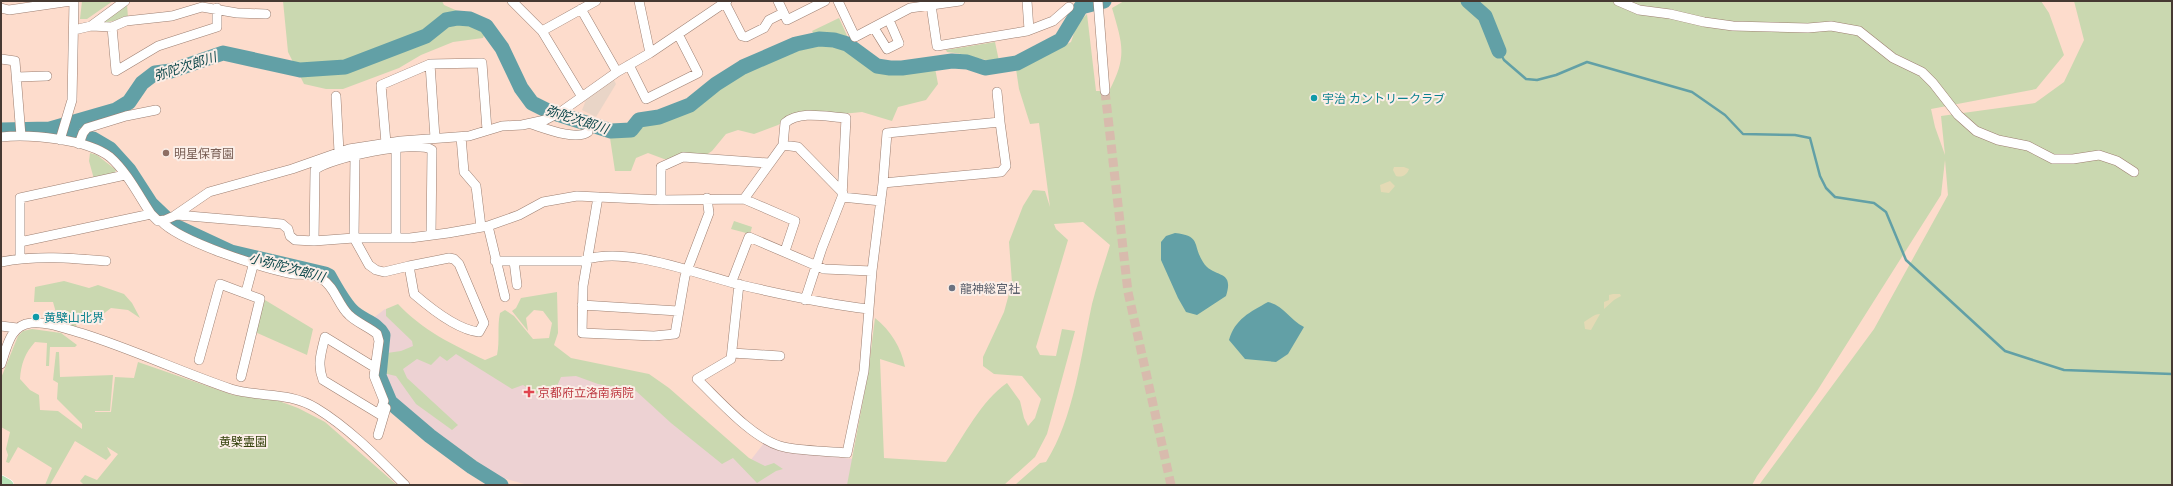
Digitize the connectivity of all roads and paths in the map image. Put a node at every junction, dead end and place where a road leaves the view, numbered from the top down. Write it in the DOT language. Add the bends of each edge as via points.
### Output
graph roads {
  1 [pos="72,1"];
  2 [pos="125,1"];
  3 [pos="512,1"];
  4 [pos="596,1"];
  5 [pos="639,1"];
  6 [pos="725,1"];
  7 [pos="778,1"];
  8 [pos="825,1"];
  9 [pos="838,1"];
  10 [pos="960,1"];
  11 [pos="1027,1"];
  12 [pos="1098,1"];
  13 [pos="1618,1"];
  14 [pos="909,5"];
  15 [pos="931,5"];
  16 [pos="1069,7"];
  17 [pos="1,8"];
  18 [pos="217,8"];
  19 [pos="581,9"];
  20 [pos="783,13"];
  21 [pos="266,14"];
  22 [pos="889,20"];
  23 [pos="91,26"];
  24 [pos="112,27"];
  25 [pos="874,28"];
  26 [pos="74,30"];
  27 [pos="1029,30"];
  28 [pos="542,31"];
  29 [pos="678,34"];
  30 [pos="650,53"];
  31 [pos="1,59"];
  32 [pos="430,64"];
  33 [pos="629,65"];
  34 [pos="617,72"];
  35 [pos="47,76"];
  36 [pos="18,77"];
  37 [pos="1105,91"];
  38 [pos="997,92"];
  39 [pos="336,96"];
  40 [pos="582,97"];
  41 [pos="156,110"];
  42 [pos="1000,122"];
  43 [pos="527,124"];
  44 [pos="21,130"];
  45 [pos="487,130"];
  46 [pos="588,132"];
  47 [pos="1,137"];
  48 [pos="461,137"];
  49 [pos="61,138"];
  50 [pos="435,138"];
  51 [pos="80,142"];
  52 [pos="386,143"];
  53 [pos="783,145"];
  54 [pos="396,149"];
  55 [pos="339,152"];
  56 [pos="355,156"];
  57 [pos="769,163"];
  58 [pos="2134,172"];
  59 [pos="125,175"];
  60 [pos="883,183"];
  61 [pos="843,195"];
  62 [pos="598,197"];
  63 [pos="707,198"];
  64 [pos="744,199"];
  65 [pos="661,200"];
  66 [pos="881,201"];
  67 [pos="151,214"];
  68 [pos="176,215"];
  69 [pos="163,221"];
  70 [pos="484,227"];
  71 [pos="432,235"];
  72 [pos="354,238"];
  73 [pos="396,238"];
  74 [pos="314,241"];
  75 [pos="20,242"];
  76 [pos="785,251"];
  77 [pos="20,258"];
  78 [pos="588,259"];
  79 [pos="106,261"];
  80 [pos="496,261"];
  81 [pos="514,261"];
  82 [pos="1,262"];
  83 [pos="254,262"];
  84 [pos="409,266"];
  85 [pos="816,266"];
  86 [pos="688,269"];
  87 [pos="872,271"];
  88 [pos="736,283"];
  89 [pos="517,285"];
  90 [pos="246,292"];
  91 [pos="505,297"];
  92 [pos="806,300"];
  93 [pos="582,305"];
  94 [pos="869,309"];
  95 [pos="678,312"];
  96 [pos="1,326"];
  97 [pos="17,328"];
  98 [pos="732,353"];
  99 [pos="780,356"];
  100 [pos="199,360"];
  101 [pos="1,364"];
  102 [pos="374,367"];
  103 [pos="241,377"];
  104 [pos="384,401"];
  105 [pos="378,435"];
  106 [pos="1,481"];
  107 [pos="8,485"];
  108 [pos="405,485"];
  1 -- 17 [label="street" via="9,10"];
  1 -- 26 [label="street"];
  2 -- 23 [label="street"];
  3 -- 28 [label="street"];
  4 -- 19 [label="street"];
  5 -- 30 [label="street"];
  6 -- 20 [label="street" via="742,36 764,28 769,20"];
  6 -- 29 [label="street"];
  7 -- 20 [label="street"];
  8 -- 20 [label="street" via="786,20"];
  9 -- 25 [label="street" via="856,36"];
  10 -- 15 [label="street"];
  11 -- 27 [label="street"];
  12 -- 37 [label="street"];
  13 -- 58 [label="street" via="1639,10 1733,26 1831,26 1859,31 1894,58 1922,72 1958,115 1976,131 1998,140 2028,146 2053,159 2099,155 2117,161"];
  14 -- 15 [label="street"];
  14 -- 22 [label="street"];
  15 -- 27 [label="street" via="937,46"];
  16 -- 27 [label="street" via="1053,21"];
  18 -- 21 [label="street" via="237,13"];
  18 -- 24 [label="street" via="202,7 172,16 126,21"];
  18 -- 24 [label="street" via="218,27 158,46 116,71"];
  19 -- 28 [label="street"];
  19 -- 34 [label="street"];
  22 -- 25 [label="street"];
  22 -- 25 [label="street" via="900,43 887,49"];
  23 -- 24 [label="street"];
  23 -- 26 [label="street"];
  26 -- 49 [label="street" via="72,100"];
  28 -- 40 [label="street"];
  29 -- 30 [label="street"];
  29 -- 33 [label="street" via="698,73 646,99"];
  30 -- 33 [label="street"];
  31 -- 36 [label="street" via="15,61"];
  32 -- 45 [label="street" via="482,63"];
  32 -- 50 [label="street"];
  32 -- 52 [label="street" via="381,85"];
  33 -- 34 [label="street"];
  34 -- 40 [label="street"];
  35 -- 36 [label="street"];
  36 -- 44 [label="street"];
  38 -- 42 [label="street"];
  39 -- 55 [label="street"];
  40 -- 43 [label="street" via="545,120"];
  41 -- 51 [label="street" via="87,128"];
  42 -- 60 [label="street" via="887,133"];
  42 -- 60 [label="street" via="1006,166 1001,172"];
  43 -- 45 [label="street"];
  43 -- 46 [label="street" via="576,136"];
  44 -- 47 [label="street"];
  44 -- 49 [label="street"];
  45 -- 48 [label="street"];
  48 -- 50 [label="street"];
  48 -- 70 [label="street" via="464,172 476,186"];
  49 -- 51 [label="street"];
  50 -- 52 [label="street"];
  51 -- 59 [label="street" via="110,157"];
  52 -- 55 [label="street"];
  53 -- 57 [label="street"];
  53 -- 61 [label="street" via="798,147"];
  53 -- 61 [label="street" via="785,123 796,117 846,118"];
  54 -- 56 [label="street"];
  54 -- 71 [label="street" via="428,147 432,150"];
  54 -- 73 [label="street"];
  55 -- 68 [label="street" via="292,169 209,192"];
  56 -- 72 [label="street"];
  56 -- 74 [label="street" via="320,165 315,170"];
  57 -- 64 [label="street"];
  57 -- 65 [label="street" via="683,157 662,167"];
  59 -- 67 [label="street"];
  59 -- 75 [label="street" via="20,198"];
  60 -- 66 [label="street"];
  61 -- 66 [label="street"];
  61 -- 85 [label="street"];
  62 -- 65 [label="street"];
  62 -- 70 [label="street" via="577,196 543,202 519,215"];
  62 -- 78 [label="street"];
  63 -- 64 [label="street"];
  63 -- 65 [label="street"];
  63 -- 86 [label="street" via="709,213"];
  64 -- 76 [label="street" via="796,221"];
  66 -- 87 [label="street"];
  67 -- 69 [label="street"];
  67 -- 75 [label="street"];
  68 -- 69 [label="street"];
  68 -- 74 [label="street" via="282,224 295,240"];
  69 -- 83 [label="street" via="166,226 206,246"];
  70 -- 71 [label="street"];
  70 -- 80 [label="street"];
  71 -- 73 [label="street"];
  72 -- 73 [label="street"];
  72 -- 74 [label="street"];
  72 -- 84 [label="street" via="369,265 376,270 384,272"];
  75 -- 77 [label="street"];
  76 -- 85 [label="street"];
  76 -- 88 [label="street" via="749,237"];
  77 -- 79 [label="street" via="60,257"];
  77 -- 82 [label="street"];
  78 -- 81 [label="street" via="582,262"];
  78 -- 86 [label="street" via="594,256 626,258"];
  78 -- 93 [label="street"];
  80 -- 81 [label="street"];
  80 -- 91 [label="street"];
  81 -- 89 [label="street"];
  83 -- 90 [label="street"];
  83 -- 102 [label="street" via="293,274 323,279 350,316 377,334 379,341"];
  84 -- 84 [label="street" via="454,259 459,264 484,323 482,329 479,332 470,331 414,294"];
  85 -- 87 [label="street" via="824,269"];
  85 -- 92 [label="street"];
  86 -- 88 [label="street"];
  86 -- 95 [label="street"];
  87 -- 94 [label="street"];
  88 -- 92 [label="street"];
  88 -- 98 [label="street"];
  90 -- 100 [label="street" via="220,284"];
  90 -- 103 [label="street" via="260,299"];
  92 -- 94 [label="street"];
  93 -- 95 [label="street"];
  93 -- 95 [label="street" via="582,333 654,336 675,334"];
  94 -- 98 [label="street" via="864,371 847,452 781,446 752,430 697,380 731,359"];
  96 -- 97 [label="street"];
  97 -- 101 [label="street" via="10,338"];
  97 -- 108 [label="street" via="31,323 60,327 232,389 288,396 301,401 317,408 369,450"];
  98 -- 99 [label="street"];
  102 -- 104 [label="street" via="375,382"];
  102 -- 104 [label="street" via="325,338 320,357 320,371 324,380 379,414"];
  104 -- 105 [label="street" via="387,405"];
  106 -- 107 [label="main road"];
}
